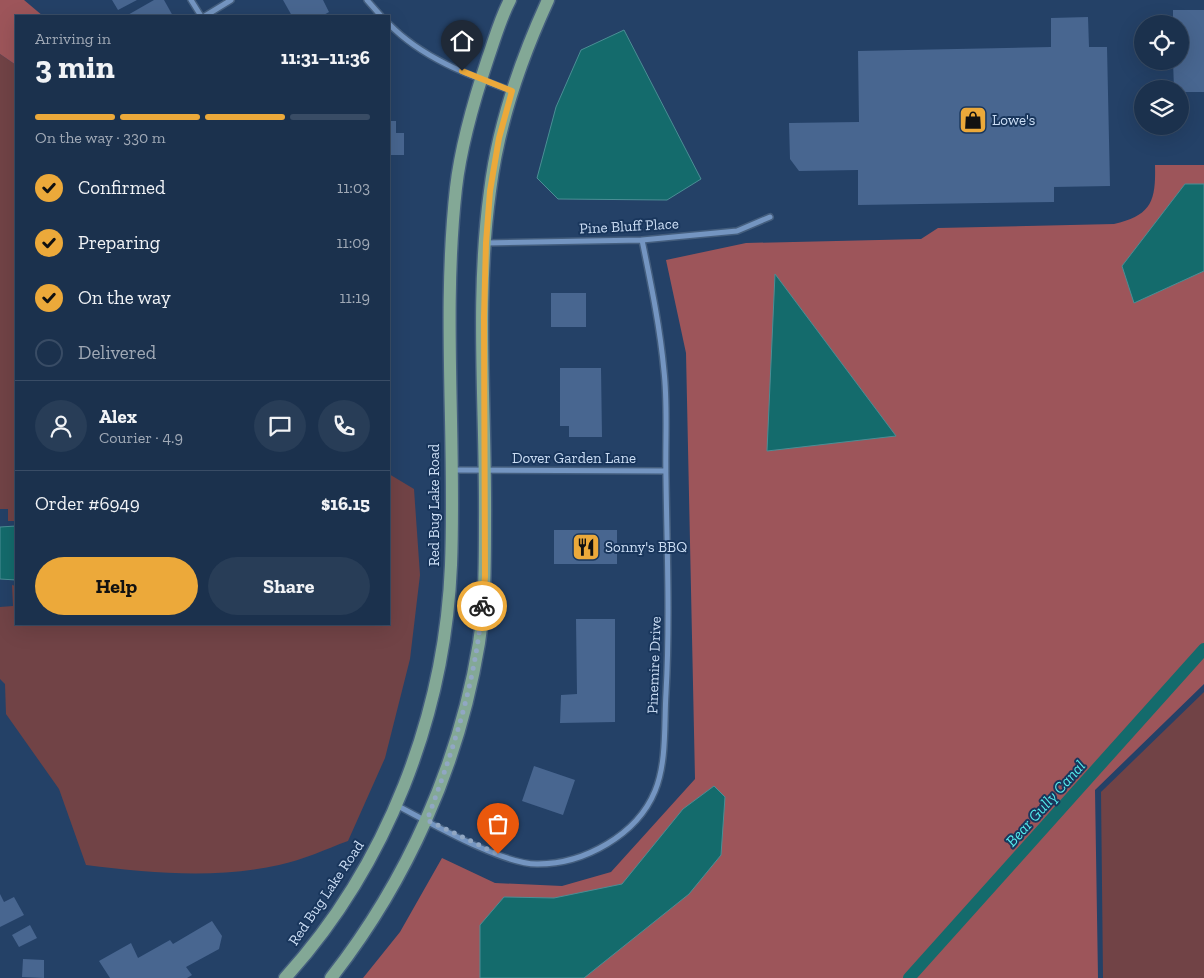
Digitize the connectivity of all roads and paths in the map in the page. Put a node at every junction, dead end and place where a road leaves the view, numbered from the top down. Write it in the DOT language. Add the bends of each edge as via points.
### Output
graph roads {
  1 [pos="191,0"];
  2 [pos="231,0"];
  3 [pos="367,0"];
  4 [pos="510,0"];
  5 [pos="548,0"];
  6 [pos="200,15"];
  7 [pos="207,15"];
  8 [pos="381,15"];
  9 [pos="390,25"];
  10 [pos="480,80"];
  11 [pos="512,91"];
  12 [pos="770,217"];
  13 [pos="642,240"];
  14 [pos="486,243"];
  15 [pos="452,470"];
  16 [pos="486,471"];
  17 [pos="666,471"];
  18 [pos="396,805"];
  19 [pos="427,820"];
  20 [pos="285,978"];
  21 [pos="330,978"];
  1 -- 6 [label="street"];
  2 -- 7 [label="street"];
  3 -- 8 [label="street"];
  4 -- 10 [label="main road, Red Bug Lake Road"];
  5 -- 11 [label="main road"];
  9 -- 10 [label="street" via="418,50"];
  10 -- 11 [label="street"];
  10 -- 15 [label="main road, Red Bug Lake Road" via="456,186 450,306"];
  11 -- 14 [label="main road" via="499,138"];
  12 -- 13 [label="street, Pine Bluff Place" via="736,231"];
  13 -- 14 [label="street, Pine Bluff Place"];
  13 -- 17 [label="street, Pinemire Drive" via="664,374"];
  14 -- 16 [label="main road"];
  15 -- 16 [label="street, Dover Garden Lane"];
  15 -- 18 [label="main road, Red Bug Lake Road" via="451,564 438,680"];
  16 -- 17 [label="street, Dover Garden Lane"];
  16 -- 19 [label="main road" via="485,577 479,642 449,762"];
  17 -- 19 [label="street, Pinemire Drive" via="669,634 662,760 656,791 636,823 584,855 562,862 536,864 506,857"];
  18 -- 19 [label="street, Pinemire Drive"];
  18 -- 20 [label="main road, Red Bug Lake Road" via="371,857 333,917"];
  19 -- 21 [label="main road" via="362,938"];
}
